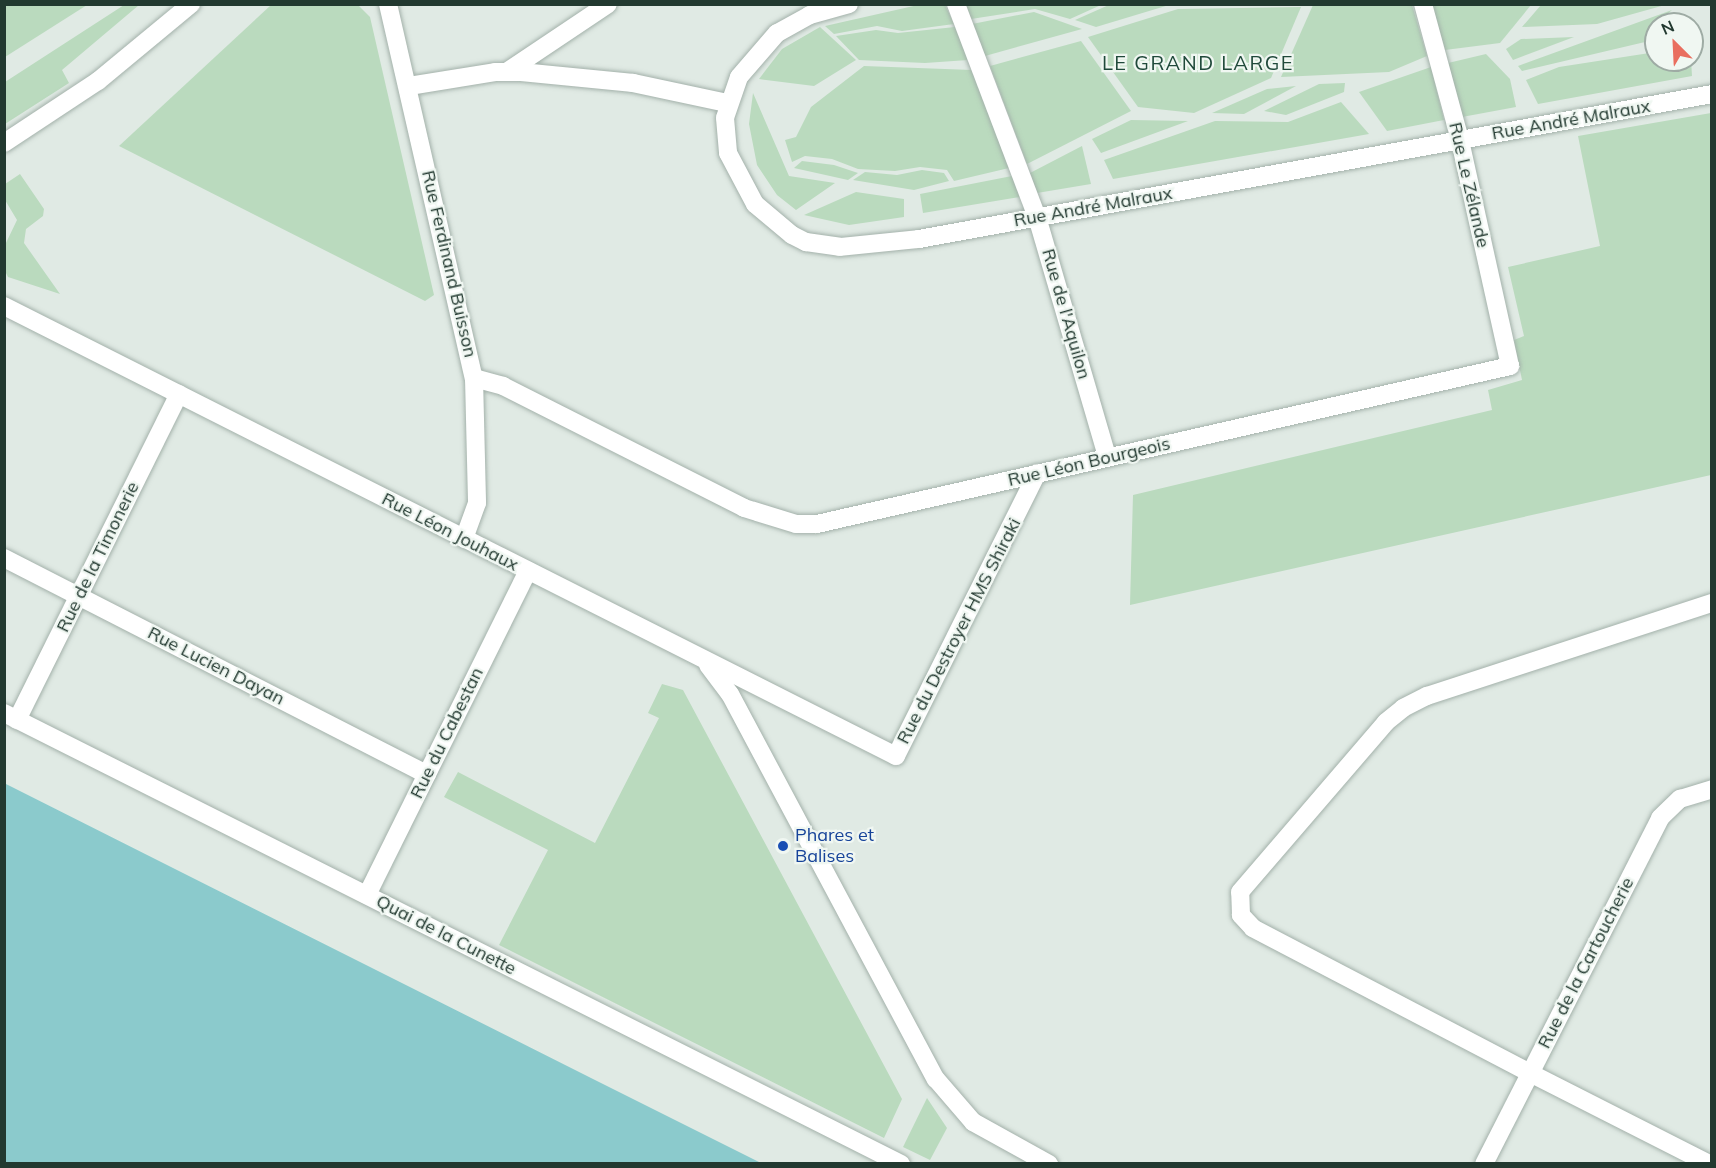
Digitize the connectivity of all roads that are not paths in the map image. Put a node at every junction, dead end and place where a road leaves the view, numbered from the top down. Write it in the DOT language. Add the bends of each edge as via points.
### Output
graph roads {
  1 [pos="191,4"];
  2 [pos="388,4"];
  3 [pos="608,4"];
  4 [pos="849,4"];
  5 [pos="956,4"];
  6 [pos="1423,4"];
  7 [pos="508,71"];
  8 [pos="408,86"];
  9 [pos="1712,94"];
  10 [pos="727,103"];
  11 [pos="1460,140"];
  12 [pos="6,143"];
  13 [pos="1037,217"];
  14 [pos="4,306"];
  15 [pos="1510,366"];
  16 [pos="474,378"];
  17 [pos="179,394"];
  18 [pos="1107,457"];
  19 [pos="674,473"];
  20 [pos="1037,474"];
  21 [pos="464,539"];
  22 [pos="4,558"];
  23 [pos="528,571"];
  24 [pos="79,596"];
  25 [pos="1712,603"];
  26 [pos="703,660"];
  27 [pos="11,716"];
  28 [pos="896,756"];
  29 [pos="427,774"];
  30 [pos="1712,789"];
  31 [pos="367,895"];
  32 [pos="1530,1073"];
  33 [pos="894,1160"];
  34 [pos="1049,1164"];
  35 [pos="1484,1164"];
  36 [pos="1709,1164"];
  1 -- 12 [label="street" via="98,81"];
  2 -- 8 [label="street, Rue Ferdinand Buisson"];
  3 -- 7 [label="street"];
  4 -- 10 [label="street" via="810,15 777,33 752,59"];
  5 -- 13 [label="street, Rue de l'Aquilon"];
  6 -- 11 [label="street, Rue Le Zélande"];
  7 -- 8 [label="street"];
  7 -- 10 [label="street" via="633,83"];
  8 -- 16 [label="street, Rue Ferdinand Buisson"];
  9 -- 11 [label="street, Rue André Malraux"];
  10 -- 13 [label="street, Rue André Malraux" via="728,153 744,190 768,217 806,242 840,247 882,245"];
  11 -- 13 [label="street, Rue André Malraux"];
  11 -- 15 [label="street, Rue Le Zélande"];
  13 -- 18 [label="street, Rue de l'Aquilon"];
  14 -- 17 [label="street, Rue Léon Jouhaux"];
  15 -- 18 [label="street, Rue Léon Bourgeois"];
  16 -- 19 [label="street, Rue Ferdinand Buisson" via="503,386"];
  16 -- 21 [label="street" via="477,503"];
  17 -- 21 [label="street, Rue Léon Jouhaux"];
  17 -- 24 [label="street, Rue de la Timonerie"];
  18 -- 20 [label="street, Rue Léon Bourgeois"];
  19 -- 20 [label="street, Rue Léon Bourgeois" via="761,516 807,524 836,521"];
  20 -- 28 [label="street, Rue du Destroyer HMS Shiraki"];
  21 -- 23 [label="street, Rue Léon Jouhaux"];
  22 -- 24 [label="street, Rue Lucien Dayan"];
  23 -- 26 [label="street, Rue Léon Jouhaux"];
  23 -- 29 [label="street, Rue du Cabestan"];
  24 -- 27 [label="street, Rue de la Timonerie"];
  24 -- 29 [label="street, Rue Lucien Dayan"];
  25 -- 32 [label="street" via="1427,696 1403,708 1386,722 1240,892 1240,915 1253,928"];
  26 -- 28 [label="street, Rue Léon Jouhaux"];
  26 -- 34 [label="street" via="730,694 936,1080 973,1122"];
  27 -- 31 [label="street, Quai de la Cunette"];
  29 -- 31 [label="street, Rue du Cabestan"];
  30 -- 32 [label="street, Rue de la Cartoucherie" via="1680,799 1660,818"];
  31 -- 33 [label="street, Quai de la Cunette"];
  32 -- 35 [label="street, Rue de la Cartoucherie"];
  32 -- 36 [label="street"];
}
